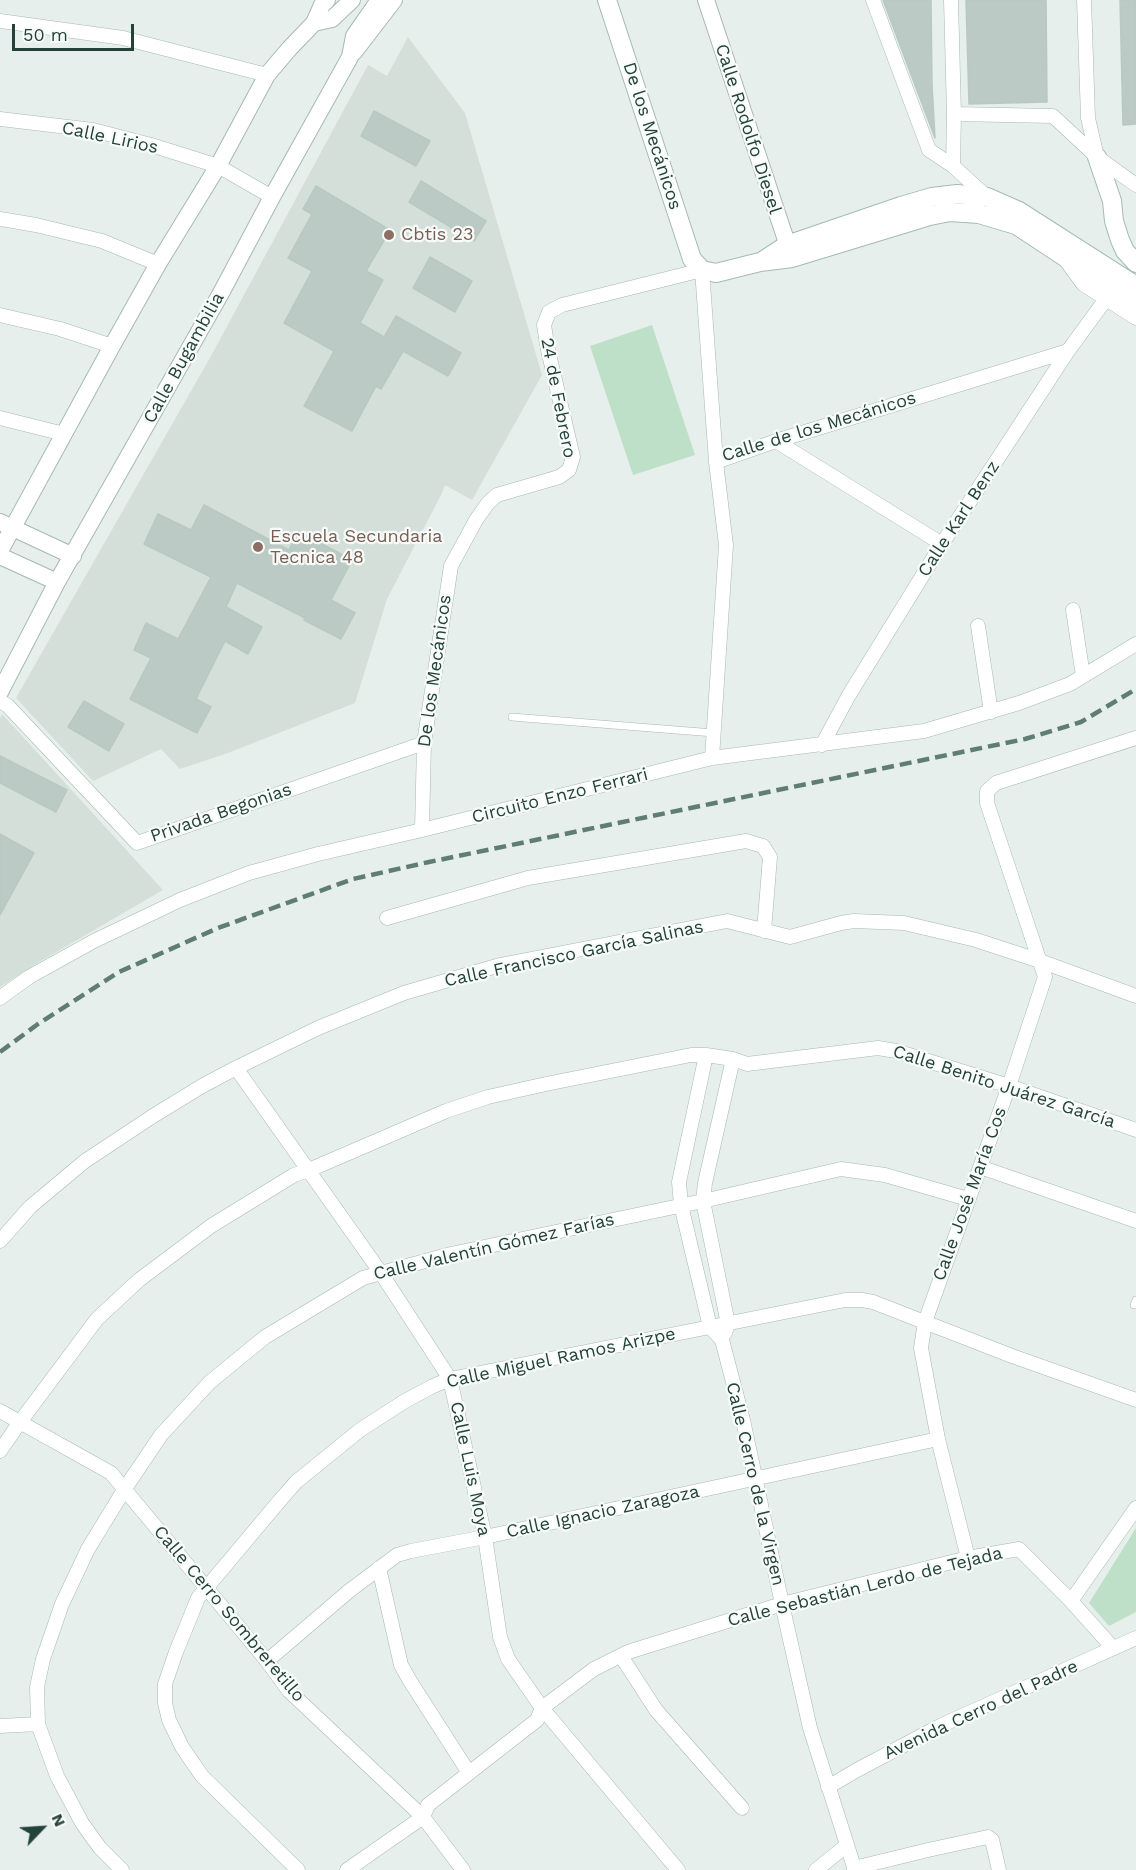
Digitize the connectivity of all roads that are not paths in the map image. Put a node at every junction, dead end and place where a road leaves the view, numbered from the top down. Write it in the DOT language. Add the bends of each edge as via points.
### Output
graph roads {
  1 [pos="327,0"];
  2 [pos="379,0"];
  3 [pos="394,0"];
  4 [pos="607,0"];
  5 [pos="705,0"];
  6 [pos="873,0"];
  7 [pos="951,0"];
  8 [pos="1084,0"];
  9 [pos="349,3"];
  10 [pos="0,21"];
  11 [pos="314,23"];
  12 [pos="350,57"];
  13 [pos="267,75"];
  14 [pos="954,114"];
  15 [pos="0,119"];
  16 [pos="1097,157"];
  17 [pos="218,166"];
  18 [pos="953,166"];
  19 [pos="1136,185"];
  20 [pos="272,197"];
  21 [pos="987,197"];
  22 [pos="990,216"];
  23 [pos="0,219"];
  24 [pos="789,251"];
  25 [pos="1061,254"];
  26 [pos="1136,263"];
  27 [pos="158,264"];
  28 [pos="702,270"];
  29 [pos="1136,286"];
  30 [pos="1107,299"];
  31 [pos="1136,304"];
  32 [pos="0,315"];
  33 [pos="1136,318"];
  34 [pos="112,346"];
  35 [pos="1068,351"];
  36 [pos="0,418"];
  37 [pos="64,434"];
  38 [pos="776,441"];
  39 [pos="716,462"];
  40 [pos="569,471"];
  41 [pos="7,524"];
  42 [pos="942,544"];
  43 [pos="0,551"];
  44 [pos="0,556"];
  45 [pos="73,556"];
  46 [pos="57,582"];
  47 [pos="1073,610"];
  48 [pos="978,626"];
  49 [pos="1136,644"];
  50 [pos="1083,676"];
  51 [pos="0,692"];
  52 [pos="0,701"];
  53 [pos="991,712"];
  54 [pos="512,717"];
  55 [pos="714,733"];
  56 [pos="1136,738"];
  57 [pos="424,743"];
  58 [pos="822,745"];
  59 [pos="712,758"];
  60 [pos="422,830"];
  61 [pos="387,918"];
  62 [pos="764,931"];
  63 [pos="1040,961"];
  64 [pos="1136,996"];
  65 [pos="0,998"];
  66 [pos="706,1055"];
  67 [pos="733,1059"];
  68 [pos="236,1068"];
  69 [pos="1009,1086"];
  70 [pos="1136,1130"];
  71 [pos="980,1167"];
  72 [pos="309,1170"];
  73 [pos="968,1199"];
  74 [pos="703,1201"];
  75 [pos="681,1205"];
  76 [pos="1136,1221"];
  77 [pos="0,1241"];
  78 [pos="381,1273"];
  79 [pos="1136,1300"];
  80 [pos="1136,1305"];
  81 [pos="926,1322"];
  82 [pos="728,1324"];
  83 [pos="710,1327"];
  84 [pos="722,1340"];
  85 [pos="450,1379"];
  86 [pos="1136,1400"];
  87 [pos="0,1411"];
  88 [pos="20,1422"];
  89 [pos="938,1439"];
  90 [pos="0,1451"];
  91 [pos="756,1479"];
  92 [pos="124,1490"];
  93 [pos="1136,1508"];
  94 [pos="485,1537"];
  95 [pos="968,1558"];
  96 [pos="379,1568"];
  97 [pos="207,1588"];
  98 [pos="1071,1601"];
  99 [pos="782,1604"];
  100 [pos="1136,1638"];
  101 [pos="1113,1648"];
  102 [pos="621,1656"];
  103 [pos="267,1661"];
  104 [pos="542,1708"];
  105 [pos="38,1724"];
  106 [pos="0,1726"];
  107 [pos="469,1773"];
  108 [pos="828,1788"];
  109 [pos="742,1808"];
  110 [pos="423,1816"];
  111 [pos="847,1845"];
  112 [pos="854,1869"];
  113 [pos="122,1870"];
  114 [pos="298,1870"];
  115 [pos="347,1870"];
  116 [pos="463,1870"];
  117 [pos="678,1870"];
  118 [pos="816,1870"];
  119 [pos="999,1870"];
  1 -- 11 [label="street"];
  2 -- 12 [label="street, Calle Bugambilia" via="354,36"];
  3 -- 12 [label="street"];
  4 -- 28 [label="main road, De los Mecánicos" via="692,260"];
  5 -- 24 [label="street, Calle Rodolfo Diesel"];
  6 -- 18 [label="street" via="929,150"];
  7 -- 14 [label="street"];
  8 -- 16 [label="street" via="1088,118"];
  9 -- 11 [label="street" via="332,19"];
  10 -- 13 [label="street" via="123,38"];
  11 -- 13 [label="street"];
  12 -- 20 [label="street, Calle Bugambilia"];
  13 -- 17 [label="street"];
  14 -- 16 [label="street" via="1053,116"];
  14 -- 18 [label="street"];
  15 -- 17 [label="street, Calle Lirios" via="93,130"];
  16 -- 19 [label="street"];
  16 -- 26 [label="main road" via="1120,240"];
  17 -- 20 [label="street, Calle Lirios"];
  17 -- 27 [label="street"];
  18 -- 21 [label="street"];
  20 -- 45 [label="street, Calle Bugambilia"];
  21 -- 22 [label="main road"];
  21 -- 24 [label="main road" via="932,197"];
  21 -- 29 [label="main road" via="1028,216"];
  22 -- 24 [label="main road" via="950,212"];
  22 -- 25 [label="main road" via="1016,225"];
  23 -- 27 [label="street" via="102,241"];
  24 -- 28 [label="main road" via="716,273"];
  25 -- 30 [label="street" via="1083,284"];
  25 -- 31 [label="main road"];
  27 -- 34 [label="street"];
  28 -- 39 [label="street, Calle de los Mecánicos"];
  28 -- 40 [label="street, 24 de Febrero" via="562,305 549,312 544,325 573,458"];
  30 -- 33 [label="street"];
  30 -- 35 [label="street, Calle Karl Benz"];
  32 -- 34 [label="street"];
  34 -- 37 [label="street"];
  35 -- 38 [label="street, Calle de los Mecánicos"];
  35 -- 42 [label="street, Calle Karl Benz"];
  36 -- 37 [label="street"];
  37 -- 41 [label="street"];
  38 -- 39 [label="street, Calle de los Mecánicos"];
  38 -- 42 [label="street"];
  39 -- 55 [label="street" via="726,545"];
  40 -- 57 [label="street, De los Mecánicos" via="497,495 476,520 451,566"];
  41 -- 43 [label="street"];
  41 -- 45 [label="street"];
  42 -- 58 [label="street, Calle Karl Benz"];
  44 -- 46 [label="street"];
  45 -- 46 [label="street, Calle Bugambilia"];
  46 -- 51 [label="street, Calle Bugambilia"];
  47 -- 50 [label="street"];
  48 -- 53 [label="street"];
  49 -- 50 [label="street, Circuito Enzo Ferrari"];
  50 -- 53 [label="street, Circuito Enzo Ferrari" via="1030,700"];
  52 -- 57 [label="street, Privada Begonias" via="137,843"];
  53 -- 58 [label="street, Circuito Enzo Ferrari" via="924,731"];
  54 -- 55 [label="lane"];
  55 -- 59 [label="street"];
  56 -- 63 [label="street, Calle José María Cos" via="996,783 987,791 987,803"];
  57 -- 60 [label="street, De los Mecánicos"];
  58 -- 59 [label="street, Circuito Enzo Ferrari"];
  59 -- 60 [label="street, Circuito Enzo Ferrari"];
  60 -- 65 [label="street, Circuito Enzo Ferrari" via="249,873 180,900 94,941"];
  61 -- 62 [label="street" via="528,878 747,841 764,846 770,857"];
  62 -- 63 [label="street, Calle Francisco García Salinas" via="790,937 854,921 904,923"];
  62 -- 68 [label="street, Calle Francisco García Salinas" via="727,921 501,965 404,993 318,1028"];
  63 -- 64 [label="street, Calle Francisco García Salinas"];
  63 -- 69 [label="street, Calle José María Cos" via="1045,977"];
  66 -- 67 [label="street, Calle Benito Juárez García"];
  66 -- 72 [label="street, Calle Benito Juárez García" via="488,1097"];
  66 -- 75 [label="street" via="678,1182"];
  67 -- 69 [label="street, Calle Benito Juárez García" via="747,1064 878,1048"];
  67 -- 74 [label="street"];
  68 -- 72 [label="street, Calle Luis Moya"];
  68 -- 77 [label="street, Calle Francisco García Salinas" via="85,1161 30,1207"];
  69 -- 70 [label="street, Calle Benito Juárez García"];
  69 -- 71 [label="street, Calle José María Cos"];
  71 -- 73 [label="street, Calle José María Cos"];
  71 -- 76 [label="street"];
  72 -- 78 [label="street, Calle Luis Moya"];
  72 -- 88 [label="street, Calle Benito Juárez García" via="294,1175 211,1226 139,1281 97,1319"];
  73 -- 74 [label="street, Calle Valentín Gómez Farías" via="885,1175 841,1168"];
  73 -- 81 [label="street, Calle José María Cos"];
  74 -- 75 [label="street, Calle Valentín Gómez Farías"];
  74 -- 82 [label="street"];
  75 -- 78 [label="street, Calle Valentín Gómez Farías" via="451,1254"];
  75 -- 83 [label="street"];
  78 -- 85 [label="street, Calle Luis Moya"];
  78 -- 92 [label="street, Calle Valentín Gómez Farías" via="363,1278 300,1315 237,1359 210,1382 162,1435"];
  79 -- 80 [label="lane"];
  81 -- 82 [label="street, Calle Miguel Ramos Arizpe" via="873,1302 845,1300"];
  81 -- 86 [label="street, Calle Miguel Ramos Arizpe"];
  81 -- 89 [label="street, Calle José María Cos" via="921,1348"];
  82 -- 83 [label="street, Calle Miguel Ramos Arizpe"];
  82 -- 84 [label="street"];
  83 -- 84 [label="street"];
  83 -- 85 [label="street, Calle Miguel Ramos Arizpe"];
  84 -- 91 [label="street, Calle Cerro de la Virgen"];
  85 -- 94 [label="street, Calle Luis Moya"];
  85 -- 97 [label="street, Calle Miguel Ramos Arizpe" via="405,1401 360,1430 296,1482"];
  87 -- 88 [label="street, Calle Cerro Sombreretillo"];
  88 -- 90 [label="street, Calle Benito Juárez García"];
  88 -- 92 [label="street, Calle Cerro Sombreretillo" via="111,1473"];
  89 -- 91 [label="street, Calle Ignacio Zaragoza"];
  89 -- 95 [label="street, Calle José María Cos"];
  91 -- 94 [label="street, Calle Ignacio Zaragoza"];
  91 -- 99 [label="street, Calle Cerro de la Virgen"];
  92 -- 97 [label="street, Calle Cerro Sombreretillo"];
  92 -- 105 [label="street, Calle Valentín Gómez Farías" via="88,1549 62,1604 37,1687"];
  93 -- 98 [label="street"];
  94 -- 96 [label="street, Calle Ignacio Zaragoza" via="397,1555"];
  94 -- 104 [label="street, Calle Luis Moya" via="500,1637 508,1659"];
  95 -- 98 [label="street, Calle Sebastián Lerdo de Tejada" via="1019,1549"];
  95 -- 99 [label="street, Calle Sebastián Lerdo de Tejada"];
  96 -- 103 [label="street, Calle Ignacio Zaragoza"];
  96 -- 107 [label="street" via="401,1665"];
  97 -- 103 [label="street, Calle Cerro Sombreretillo"];
  97 -- 114 [label="street, Calle Miguel Ramos Arizpe" via="198,1598 165,1684 169,1720 202,1776"];
  98 -- 101 [label="street, Calle Sebastián Lerdo de Tejada"];
  99 -- 102 [label="street, Calle Sebastián Lerdo de Tejada"];
  99 -- 108 [label="street, Calle Cerro de la Virgen"];
  100 -- 101 [label="street, Avenida Cerro del Padre"];
  101 -- 108 [label="street, Avenida Cerro del Padre" via="942,1725"];
  102 -- 104 [label="street, Calle Sebastián Lerdo de Tejada" via="594,1669"];
  102 -- 109 [label="street" via="656,1710"];
  103 -- 110 [label="street, Calle Cerro Sombreretillo" via="289,1691"];
  104 -- 107 [label="street, Calle Sebastián Lerdo de Tejada" via="537,1720"];
  104 -- 117 [label="street, Calle Luis Moya"];
  105 -- 106 [label="street"];
  105 -- 113 [label="street, Calle Valentín Gómez Farías" via="57,1776 82,1823"];
  107 -- 110 [label="street, Calle Sebastián Lerdo de Tejada" via="428,1805"];
  108 -- 111 [label="street, Calle Cerro de la Virgen"];
  110 -- 115 [label="street, Calle Sebastián Lerdo de Tejada"];
  110 -- 116 [label="street, Calle Cerro Sombreretillo"];
  111 -- 112 [label="street, Calle Cerro de la Virgen"];
  111 -- 118 [label="street"];
  112 -- 119 [label="street" via="988,1838 992,1840"];
}
